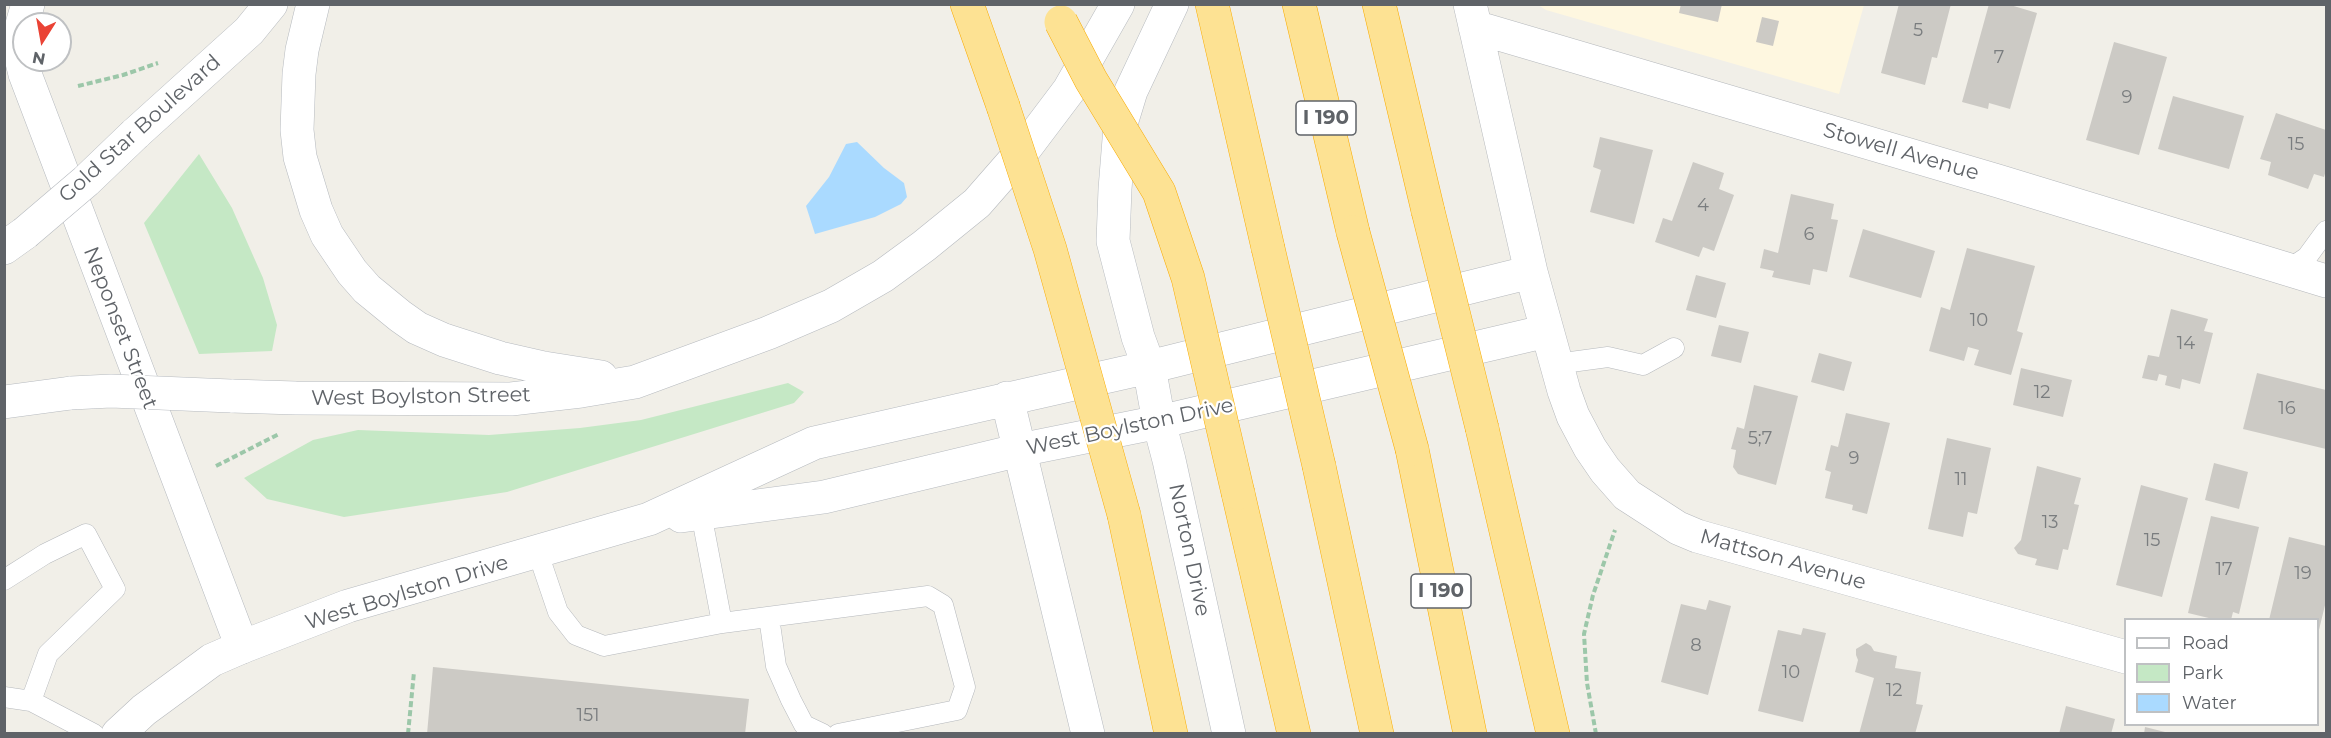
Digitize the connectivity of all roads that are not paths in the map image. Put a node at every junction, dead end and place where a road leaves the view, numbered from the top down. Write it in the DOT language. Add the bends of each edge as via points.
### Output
graph roads {
  1 [pos="271,4"];
  2 [pos="313,4"];
  3 [pos="967,4"];
  4 [pos="1118,4"];
  5 [pos="1172,4"];
  6 [pos="1212,4"];
  7 [pos="1299,4"];
  8 [pos="1379,4"];
  9 [pos="27,5"];
  10 [pos="1055,13"];
  11 [pos="1473,16"];
  12 [pos="2326,231"];
  13 [pos="15,240"];
  14 [pos="2289,269"];
  15 [pos="1531,272"];
  16 [pos="2326,281"];
  17 [pos="1547,331"];
  18 [pos="1674,348"];
  19 [pos="1556,364"];
  20 [pos="1149,367"];
  21 [pos="635,382"];
  22 [pos="1007,398"];
  23 [pos="4,402"];
  24 [pos="1159,422"];
  25 [pos="1020,450"];
  26 [pos="701,513"];
  27 [pos="649,519"];
  28 [pos="538,553"];
  29 [pos="4,580"];
  30 [pos="769,617"];
  31 [pos="722,623"];
  32 [pos="242,647"];
  33 [pos="2124,656"];
  34 [pos="4,697"];
  35 [pos="31,701"];
  36 [pos="94,734"];
  37 [pos="118,734"];
  38 [pos="823,734"];
  39 [pos="838,734"];
  40 [pos="1088,734"];
  41 [pos="1171,734"];
  42 [pos="1229,734"];
  43 [pos="1294,734"];
  44 [pos="1377,734"];
  45 [pos="1470,734"];
  46 [pos="1553,734"];
  1 -- 13 [label="main road, Gold Star Boulevard, bridge" via="249,31 86,181"];
  2 -- 21 [label="main road" via="299,84 300,157 316,210 352,272 400,316 444,340 544,368"];
  3 -- 41 [label="highway, bridge" via="1050,249 1124,515"];
  4 -- 21 [label="main road, West Boylston Street" via="1069,90 1026,147 977,203 924,246 831,306"];
  5 -- 20 [label="main road, Norton Drive" via="1131,91 1120,127 1115,189 1113,241"];
  6 -- 44 [label="highway, bridge"];
  7 -- 45 [label="highway, I 190, bridge" via="1353,232 1412,448"];
  8 -- 46 [label="highway, bridge"];
  9 -- 32 [label="main road, Neponset Street" via="19,50 25,74"];
  10 -- 43 [label="highway, bridge" via="1159,192 1188,278"];
  11 -- 14 [label="main road, Stowell Avenue"];
  11 -- 15 [label="main road"];
  12 -- 14 [label="lane" via="2307,257"];
  14 -- 16 [label="main road, Stowell Avenue"];
  15 -- 17 [label="main road"];
  15 -- 20 [label="main road, West Boylston Drive"];
  17 -- 19 [label="main road, Mattson Avenue"];
  17 -- 24 [label="main road, West Boylston Drive"];
  18 -- 19 [label="lane" via="1643,365 1608,357"];
  19 -- 33 [label="main road, Mattson Avenue" via="1573,416 1605,470 1627,495 1678,528"];
  20 -- 22 [label="main road, West Boylston Drive"];
  20 -- 24 [label="main road, Norton Drive"];
  21 -- 23 [label="main road, West Boylston Street, bridge" via="510,399 296,398 111,391"];
  22 -- 25 [label="main road"];
  22 -- 27 [label="main road, West Boylston Drive" via="814,443"];
  24 -- 25 [label="main road, West Boylston Drive"];
  24 -- 42 [label="main road, Norton Drive"];
  25 -- 26 [label="main road, West Boylston Drive" via="824,497"];
  25 -- 40 [label="main road"];
  26 -- 27 [label="main road, West Boylston Drive"];
  26 -- 31 [label="lane"];
  27 -- 28 [label="main road, West Boylston Drive"];
  28 -- 31 [label="lane" via="558,612 576,635 604,646"];
  28 -- 32 [label="main road, West Boylston Drive" via="348,606"];
  29 -- 35 [label="lane" via="86,534 115,589 48,654"];
  30 -- 31 [label="lane"];
  30 -- 38 [label="lane" via="776,666 791,700 804,725"];
  30 -- 39 [label="lane" via="928,596 943,605 965,687 957,710"];
  32 -- 37 [label="main road, West Boylston Drive" via="212,660"];
  34 -- 35 [label="lane"];
  35 -- 36 [label="lane"];
}
